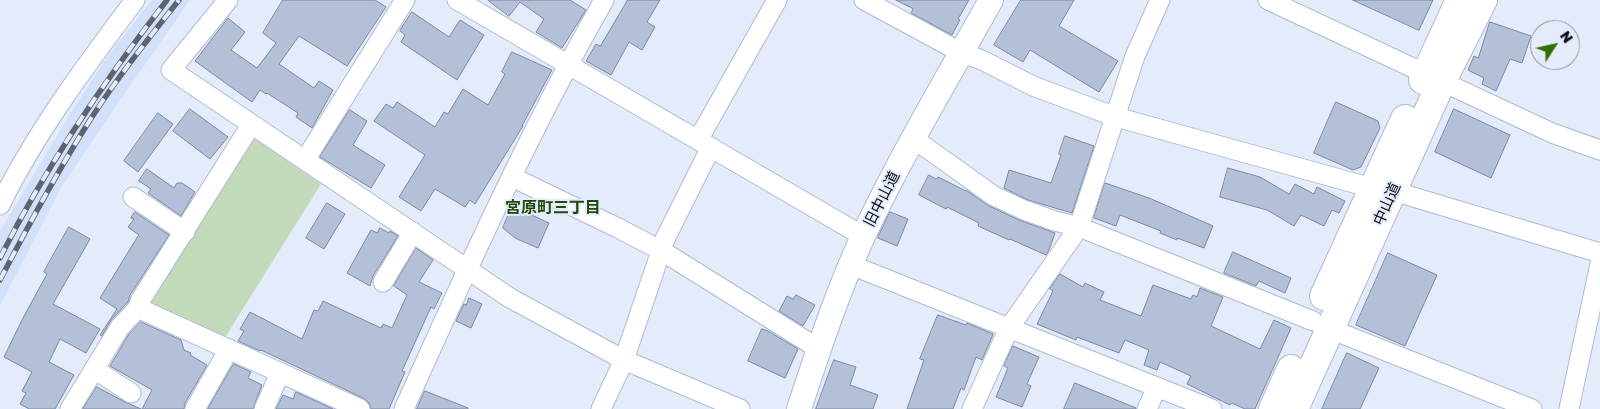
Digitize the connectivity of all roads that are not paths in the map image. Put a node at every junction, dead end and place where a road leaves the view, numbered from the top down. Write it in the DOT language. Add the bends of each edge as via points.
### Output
graph roads {
  1 [pos="135,0"];
  2 [pos="228,0"];
  3 [pos="405,0"];
  4 [pos="457,0"];
  5 [pos="604,0"];
  6 [pos="777,0"];
  7 [pos="864,0"];
  8 [pos="991,0"];
  9 [pos="1160,0"];
  10 [pos="1268,0"];
  11 [pos="1460,0"];
  12 [pos="1483,0"];
  13 [pos="481,6"];
  14 [pos="962,53"];
  15 [pos="568,64"];
  16 [pos="1434,77"];
  17 [pos="1116,117"];
  18 [pos="251,125"];
  19 [pos="914,139"];
  20 [pos="705,143"];
  21 [pos="1600,150"];
  22 [pos="305,160"];
  23 [pos="512,177"];
  24 [pos="5,181"];
  25 [pos="1382,190"];
  26 [pos="134,197"];
  27 [pos="0,205"];
  28 [pos="1079,227"];
  29 [pos="185,232"];
  30 [pos="413,232"];
  31 [pos="863,236"];
  32 [pos="662,251"];
  33 [pos="1600,253"];
  34 [pos="1600,264"];
  35 [pos="852,265"];
  36 [pos="467,268"];
  37 [pos="383,282"];
  38 [pos="138,308"];
  39 [pos="1322,325"];
  40 [pos="1009,328"];
  41 [pos="229,349"];
  42 [pos="819,349"];
  43 [pos="624,360"];
  44 [pos="94,369"];
  45 [pos="280,372"];
  46 [pos="1157,387"];
  47 [pos="131,393"];
  48 [pos="70,409"];
  49 [pos="195,409"];
  50 [pos="264,409"];
  51 [pos="360,409"];
  52 [pos="404,409"];
  53 [pos="601,409"];
  54 [pos="740,409"];
  55 [pos="799,409"];
  56 [pos="972,409"];
  57 [pos="1147,409"];
  58 [pos="1212,409"];
  59 [pos="1273,409"];
  60 [pos="1294,409"];
  61 [pos="1532,409"];
  62 [pos="1569,409"];
  1 -- 24 [label="street"];
  2 -- 18 [label="street" via="171,70"];
  3 -- 22 [label="street"];
  4 -- 13 [label="street"];
  5 -- 15 [label="street"];
  6 -- 20 [label="street"];
  7 -- 14 [label="street"];
  8 -- 14 [label="main road, 旧中山道"];
  9 -- 17 [label="street" via="1135,56"];
  10 -- 16 [label="street"];
  11 -- 16 [label="highway, 中山道"];
  12 -- 16 [label="highway, 中山道"];
  13 -- 15 [label="street"];
  14 -- 17 [label="street" via="1033,86"];
  14 -- 19 [label="main road, 旧中山道"];
  15 -- 20 [label="street"];
  15 -- 23 [label="street"];
  16 -- 21 [label="street" via="1552,133"];
  16 -- 25 [label="highway, 中山道"];
  17 -- 25 [label="street"];
  17 -- 28 [label="street"];
  18 -- 22 [label="street"];
  18 -- 29 [label="street"];
  19 -- 28 [label="street" via="994,196 1047,219"];
  19 -- 31 [label="main road, 旧中山道"];
  20 -- 31 [label="street"];
  20 -- 32 [label="street"];
  22 -- 30 [label="street"];
  23 -- 32 [label="street"];
  23 -- 36 [label="street"];
  24 -- 27 [label="street"];
  25 -- 33 [label="street"];
  25 -- 39 [label="highway, 中山道"];
  26 -- 29 [label="street"];
  28 -- 39 [label="street"];
  28 -- 40 [label="street"];
  29 -- 38 [label="street"];
  30 -- 36 [label="street"];
  30 -- 37 [label="street"];
  31 -- 35 [label="main road, 旧中山道"];
  32 -- 42 [label="street"];
  32 -- 43 [label="street"];
  34 -- 62 [label="street"];
  35 -- 40 [label="street"];
  35 -- 42 [label="main road, 旧中山道"];
  36 -- 43 [label="street" via="510,298"];
  36 -- 52 [label="street"];
  38 -- 41 [label="street"];
  38 -- 44 [label="street" via="120,327"];
  39 -- 59 [label="highway, 中山道"];
  39 -- 60 [label="highway, 中山道"];
  39 -- 61 [label="street"];
  40 -- 46 [label="street"];
  40 -- 56 [label="street"];
  41 -- 45 [label="street"];
  41 -- 49 [label="street"];
  42 -- 55 [label="main road, 旧中山道"];
  43 -- 53 [label="street"];
  43 -- 54 [label="street"];
  44 -- 47 [label="street"];
  44 -- 48 [label="street"];
  45 -- 50 [label="street"];
  45 -- 51 [label="street"];
  46 -- 57 [label="street"];
  46 -- 58 [label="street"];
}
